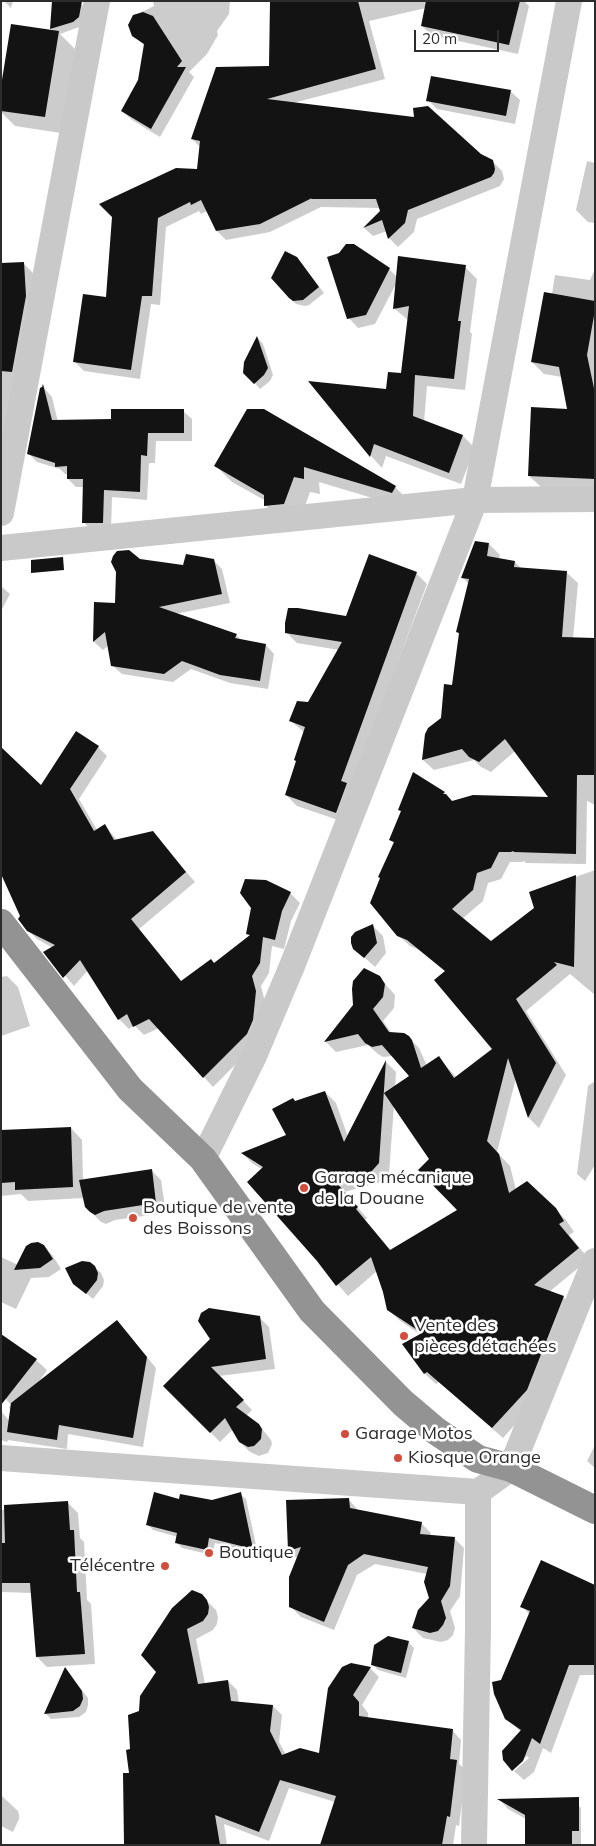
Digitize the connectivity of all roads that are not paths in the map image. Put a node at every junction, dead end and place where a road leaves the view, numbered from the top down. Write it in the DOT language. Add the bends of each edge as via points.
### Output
graph roads {
  1 [pos="97,1"];
  2 [pos="568,1"];
  3 [pos="595,499"];
  4 [pos="475,500"];
  5 [pos="1,513"];
  6 [pos="1,548"];
  7 [pos="1,923"];
  8 [pos="203,1159"];
  9 [pos="595,1262"];
  10 [pos="1,1458"];
  11 [pos="511,1468"];
  12 [pos="478,1492"];
  13 [pos="595,1510"];
  14 [pos="474,1845"];
  1 -- 5 [label="street"];
  2 -- 4 [label="street"];
  3 -- 4 [label="street"];
  4 -- 6 [label="street"];
  4 -- 8 [label="street" via="292,966 254,1056"];
  7 -- 8 [label="highway" via="130,1089"];
  8 -- 11 [label="highway" via="312,1311 403,1403 436,1432 478,1459"];
  9 -- 11 [label="street"];
  10 -- 12 [label="street"];
  11 -- 12 [label="street"];
  11 -- 13 [label="highway"];
  12 -- 14 [label="street"];
}
